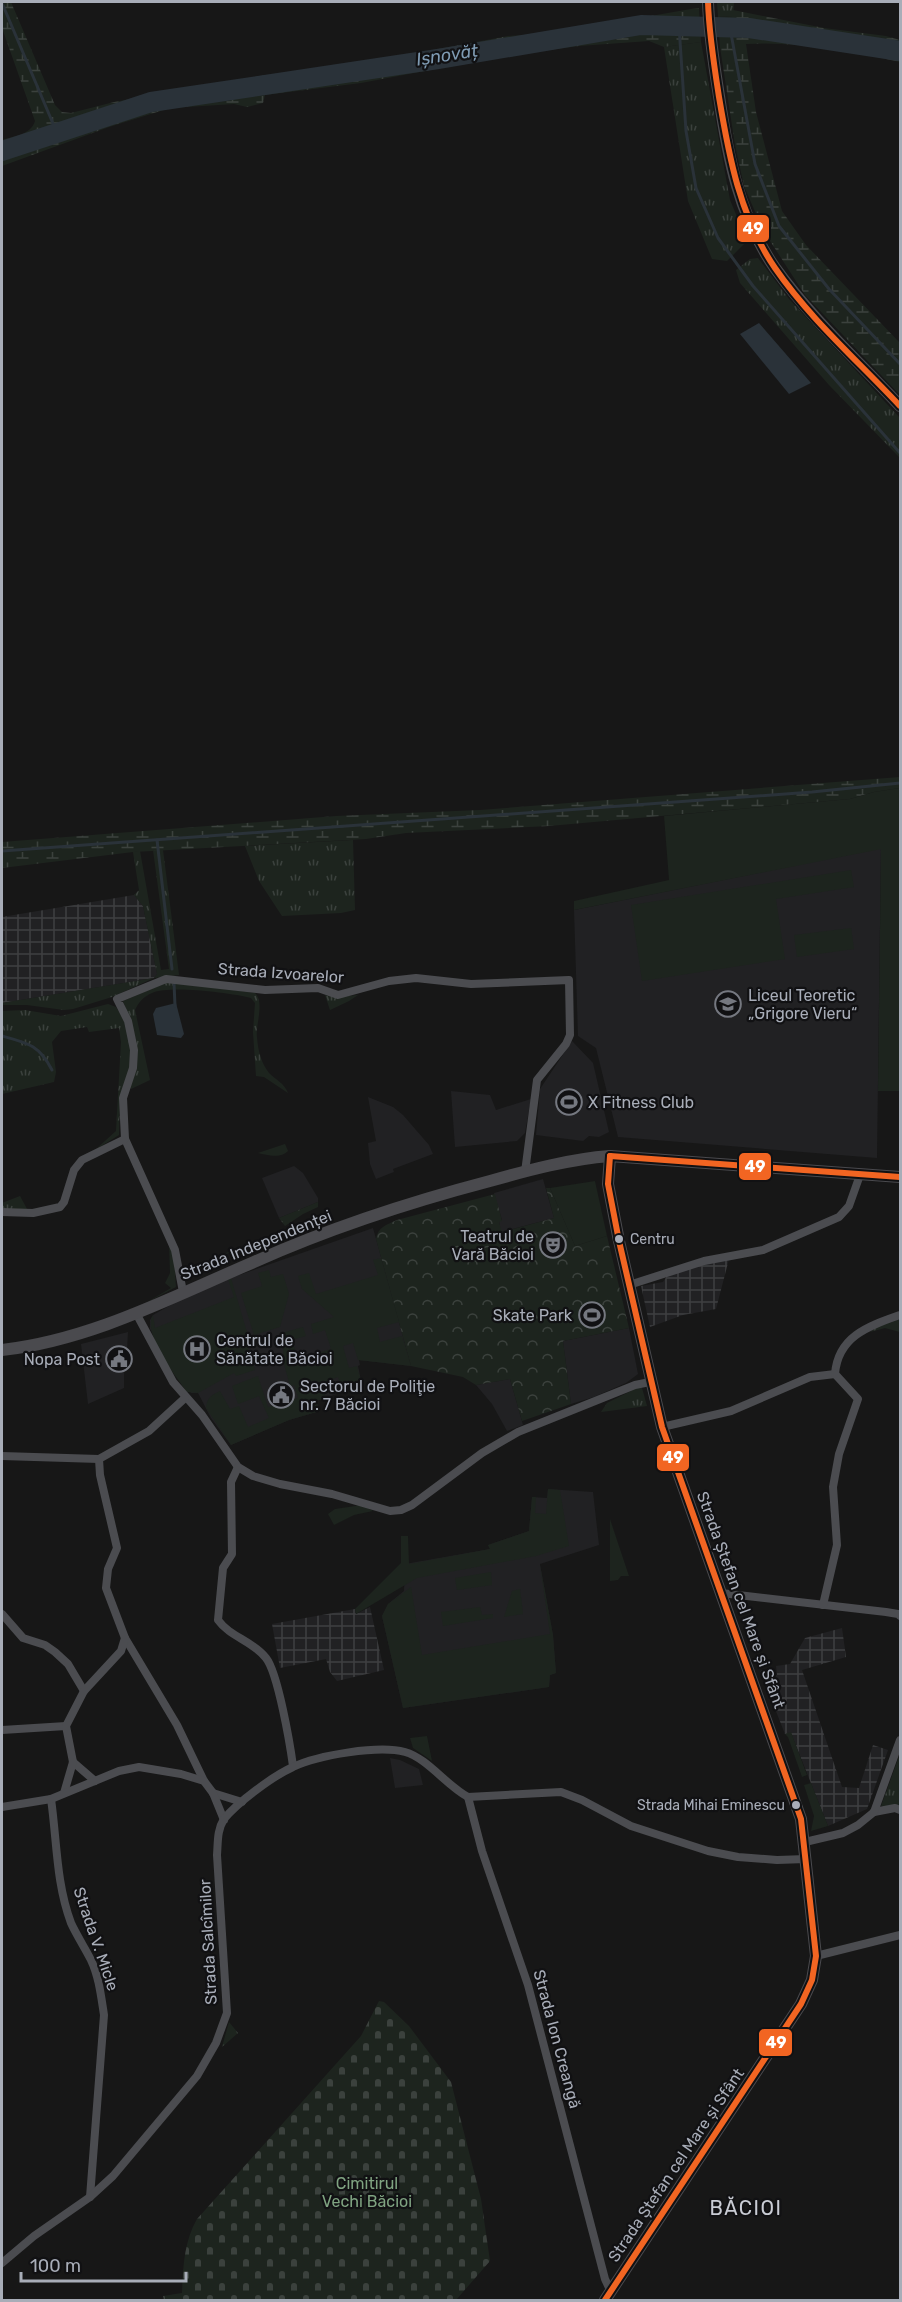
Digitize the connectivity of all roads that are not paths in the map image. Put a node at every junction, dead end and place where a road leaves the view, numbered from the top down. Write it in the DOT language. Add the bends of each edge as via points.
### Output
graph roads {
  1 [pos="708,5"];
  2 [pos="900,406"];
  3 [pos="125,1139"];
  4 [pos="610,1156"];
  5 [pos="525,1172"];
  6 [pos="860,1174"];
  7 [pos="900,1177"];
  8 [pos="2,1212"];
  9 [pos="629,1285"];
  10 [pos="183,1292"];
  11 [pos="136,1313"];
  12 [pos="900,1315"];
  13 [pos="2,1350"];
  14 [pos="835,1374"];
  15 [pos="650,1382"];
  16 [pos="185,1398"];
  17 [pos="662,1427"];
  18 [pos="2,1456"];
  19 [pos="99,1459"];
  20 [pos="238,1467"];
  21 [pos="721,1593"];
  22 [pos="823,1605"];
  23 [pos="2,1614"];
  24 [pos="900,1616"];
  25 [pos="125,1638"];
  26 [pos="84,1690"];
  27 [pos="66,1726"];
  28 [pos="2,1731"];
  29 [pos="900,1740"];
  30 [pos="73,1762"];
  31 [pos="294,1767"];
  32 [pos="94,1781"];
  33 [pos="204,1781"];
  34 [pos="64,1792"];
  35 [pos="213,1793"];
  36 [pos="468,1797"];
  37 [pos="51,1799"];
  38 [pos="242,1802"];
  39 [pos="2,1807"];
  40 [pos="900,1810"];
  41 [pos="874,1812"];
  42 [pos="224,1820"];
  43 [pos="805,1842"];
  44 [pos="806,1858"];
  45 [pos="900,1935"];
  46 [pos="816,1956"];
  47 [pos="90,2197"];
  48 [pos="2,2263"];
  49 [pos="608,2296"];
  1 -- 2 [label="main road" via="710,41 734,182 759,240 798,297"];
  3 -- 5 [label="street, Strada Izvoarelor" via="123,1098 133,1068 134,1050 128,1021 117,999 160,980 265,990 318,988 338,995 416,978 471,984 569,980 570,1035 537,1080"];
  3 -- 8 [label="street" via="82,1160 74,1170 60,1207 33,1213"];
  3 -- 10 [label="street" via="175,1250"];
  4 -- 5 [label="main road, Strada Independenței"];
  4 -- 6 [label="main road, Strada Independenței"];
  4 -- 9 [label="main road, Strada Ștefan cel Mare și Sfânt" via="608,1185"];
  5 -- 10 [label="main road, Strada Independenței" via="381,1213"];
  6 -- 7 [label="main road, Strada Independenței"];
  6 -- 9 [label="street" via="849,1206 838,1217 763,1250 704,1261"];
  9 -- 15 [label="main road, Strada Ștefan cel Mare și Sfânt"];
  10 -- 11 [label="main road, Strada Independenței"];
  11 -- 13 [label="main road, Strada Independenței" via="52,1341"];
  11 -- 16 [label="street"];
  12 -- 14 [label="street" via="866,1328 844,1345 836,1360"];
  14 -- 17 [label="street" via="810,1377 731,1411"];
  14 -- 22 [label="street" via="858,1399 832,1487 837,1545"];
  15 -- 17 [label="main road, Strada Ștefan cel Mare și Sfânt"];
  15 -- 20 [label="street" via="518,1432 401,1510 390,1511 280,1484"];
  16 -- 19 [label="street" via="149,1431"];
  16 -- 20 [label="street" via="202,1415"];
  17 -- 21 [label="main road, Strada Ștefan cel Mare și Sfânt"];
  18 -- 19 [label="street"];
  19 -- 25 [label="street" via="117,1548 108,1569 106,1588"];
  20 -- 31 [label="street" via="231,1482 232,1554 223,1569 218,1620 224,1629 267,1658"];
  21 -- 22 [label="street"];
  21 -- 43 [label="main road, Strada Ștefan cel Mare și Sfânt" via="797,1805"];
  22 -- 24 [label="street"];
  23 -- 26 [label="street" via="23,1638 45,1645 68,1664"];
  25 -- 26 [label="street" via="122,1651"];
  25 -- 33 [label="street" via="177,1725"];
  26 -- 27 [label="street"];
  27 -- 28 [label="street"];
  27 -- 30 [label="street"];
  29 -- 41 [label="street"];
  30 -- 32 [label="street"];
  30 -- 34 [label="street"];
  31 -- 36 [label="street" via="348,1752 407,1752"];
  31 -- 38 [label="street"];
  32 -- 33 [label="street" via="139,1767"];
  32 -- 34 [label="street"];
  33 -- 35 [label="street"];
  34 -- 37 [label="street"];
  35 -- 38 [label="street"];
  35 -- 42 [label="street"];
  36 -- 44 [label="street" via="561,1792 631,1826 708,1851 777,1860"];
  36 -- 49 [label="street, Strada Ion Creangă" via="485,1861 528,1985"];
  37 -- 39 [label="street"];
  37 -- 47 [label="street, Strada V. Micle" via="58,1874 71,1923 100,1986 104,2015"];
  38 -- 42 [label="street"];
  40 -- 41 [label="street"];
  41 -- 43 [label="street" via="843,1833"];
  42 -- 47 [label="street, Strada Salcîmilor" via="218,1833 217,1855 226,2013 216,2043 163,2119"];
  43 -- 44 [label="main road, Strada Ștefan cel Mare și Sfânt"];
  44 -- 46 [label="main road, Strada Ștefan cel Mare și Sfânt"];
  45 -- 46 [label="street"];
  46 -- 49 [label="main road, Strada Ștefan cel Mare și Sfânt" via="812,1980 801,2004"];
  47 -- 48 [label="street, Strada Salcîmilor"];
}
